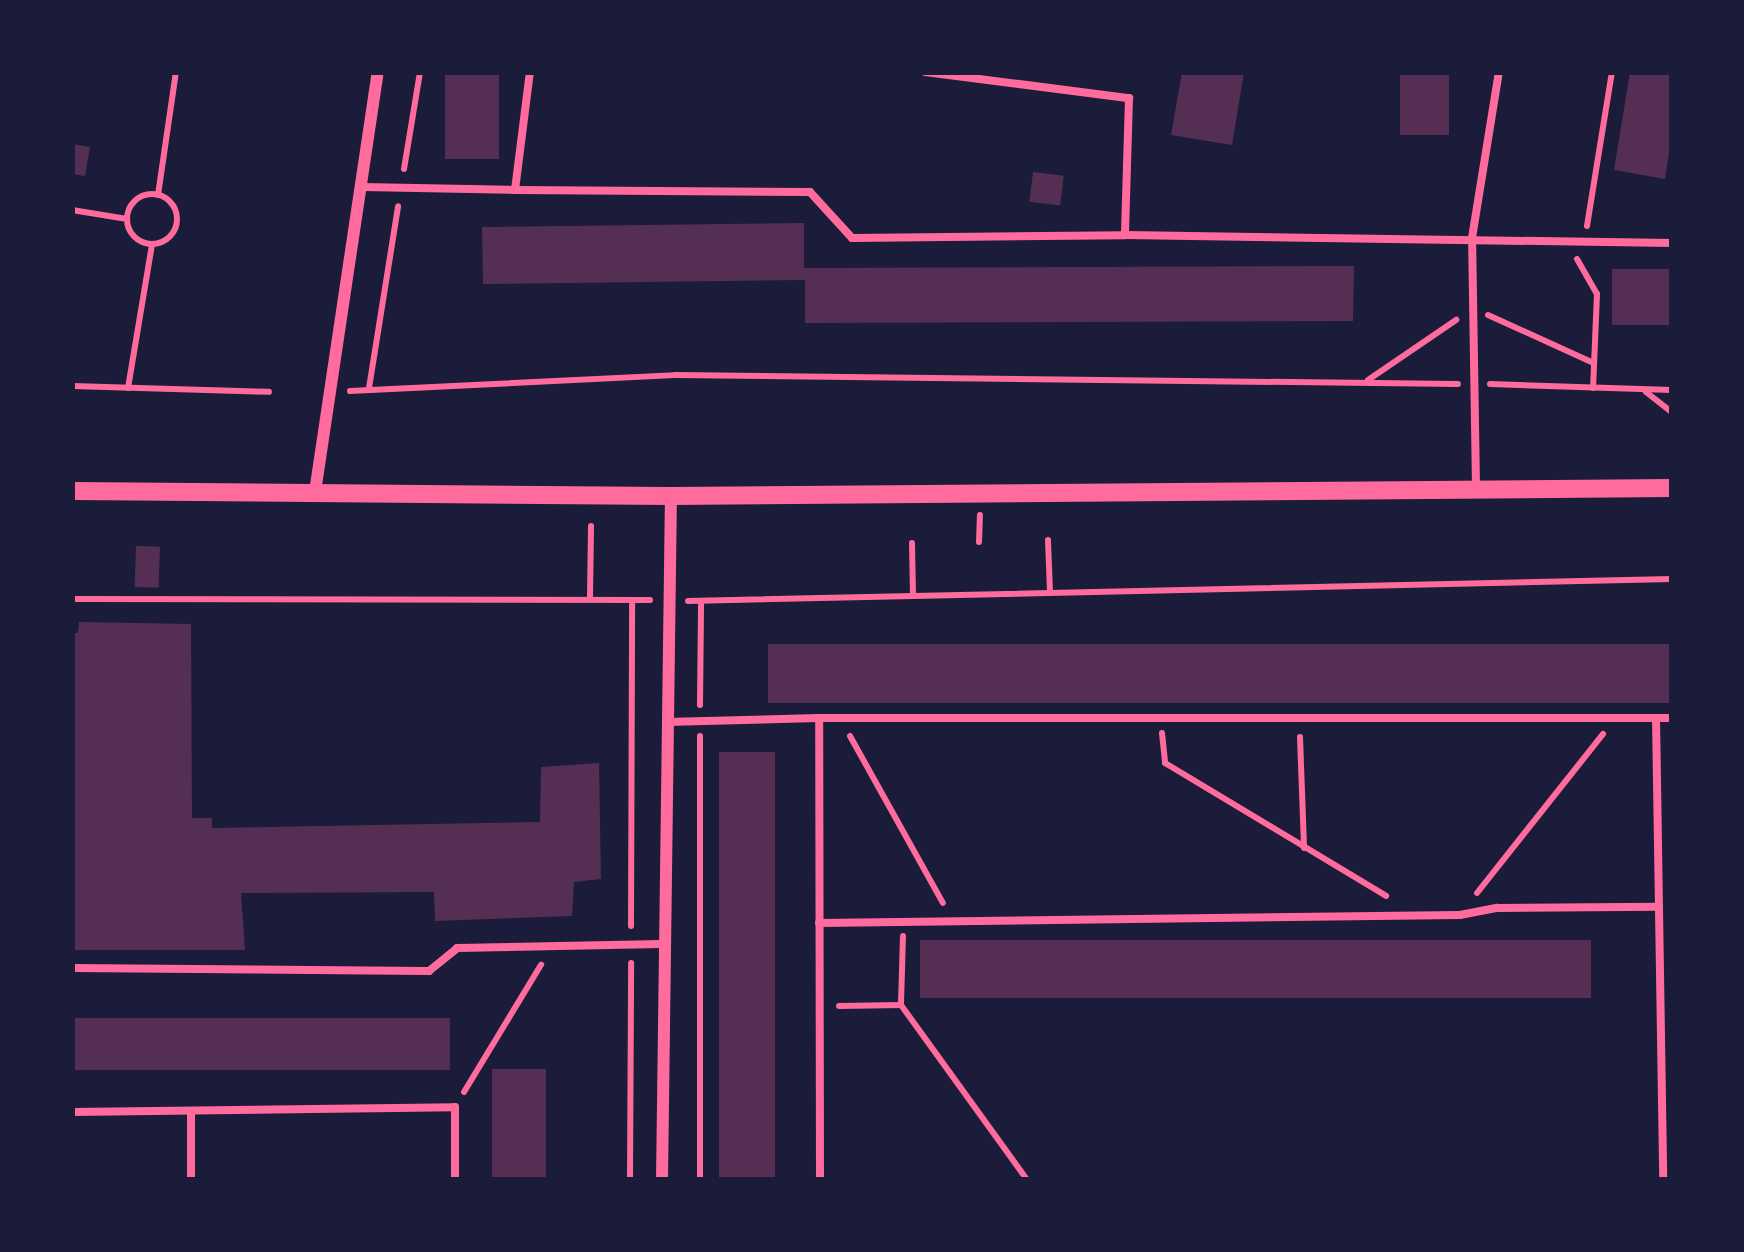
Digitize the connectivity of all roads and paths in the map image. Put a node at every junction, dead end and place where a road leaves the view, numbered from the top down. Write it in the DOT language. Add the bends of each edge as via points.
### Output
graph roads {
  1 [pos="176,72"];
  2 [pos="378,72"];
  3 [pos="420,72"];
  4 [pos="530,72"];
  5 [pos="925,72"];
  6 [pos="1499,72"];
  7 [pos="1612,72"];
  8 [pos="361,187"];
  9 [pos="401,188"];
  10 [pos="515,190"];
  11 [pos="158,195"];
  12 [pos="72,210"];
  13 [pos="128,219"];
  14 [pos="1125,235"];
  15 [pos="1472,238"];
  16 [pos="1567,240"];
  17 [pos="1584,241"];
  18 [pos="1672,243"];
  19 [pos="152,244"];
  20 [pos="1473,308"];
  21 [pos="1594,363"];
  22 [pos="1365,382"];
  23 [pos="1474,384"];
  24 [pos="72,386"];
  25 [pos="128,388"];
  26 [pos="1593,388"];
  27 [pos="1643,389"];
  28 [pos="369,390"];
  29 [pos="1672,390"];
  30 [pos="269,392"];
  31 [pos="329,392"];
  32 [pos="1672,412"];
  33 [pos="1672,488"];
  34 [pos="1476,489"];
  35 [pos="72,491"];
  36 [pos="315,492"];
  37 [pos="671,496"];
  38 [pos="591,526"];
  39 [pos="1048,540"];
  40 [pos="912,543"];
  41 [pos="1672,579"];
  42 [pos="1050,592"];
  43 [pos="913,595"];
  44 [pos="590,598"];
  45 [pos="72,599"];
  46 [pos="632,600"];
  47 [pos="668,601"];
  48 [pos="700,601"];
  49 [pos="1616,717"];
  50 [pos="819,718"];
  51 [pos="840,718"];
  52 [pos="1160,718"];
  53 [pos="1299,718"];
  54 [pos="1656,718"];
  55 [pos="1672,718"];
  56 [pos="700,721"];
  57 [pos="666,722"];
  58 [pos="1304,848"];
  59 [pos="1659,907"];
  60 [pos="1460,915"];
  61 [pos="1420,916"];
  62 [pos="904,922"];
  63 [pos="953,922"];
  64 [pos="819,923"];
  65 [pos="661,944"];
  66 [pos="631,945"];
  67 [pos="552,946"];
  68 [pos="72,968"];
  69 [pos="901,1005"];
  70 [pos="820,1007"];
  71 [pos="455,1107"];
  72 [pos="191,1111"];
  73 [pos="72,1112"];
  74 [pos="191,1180"];
  75 [pos="455,1180"];
  76 [pos="630,1180"];
  77 [pos="662,1180"];
  78 [pos="700,1180"];
  79 [pos="820,1180"];
  80 [pos="1027,1180"];
  81 [pos="1663,1180"];
  1 -- 11 [label="path"];
  2 -- 8 [label="street"];
  3 -- 9 [label="path"];
  4 -- 10 [label="lane"];
  5 -- 14 [label="lane" via="1129,98"];
  6 -- 15 [label="lane"];
  7 -- 17 [label="path"];
  8 -- 9 [label="lane"];
  8 -- 31 [label="street"];
  9 -- 10 [label="lane"];
  9 -- 28 [label="path"];
  10 -- 14 [label="lane" via="810,192 852,238"];
  11 -- 13 [label="path" via="135,201"];
  11 -- 19 [label="path" via="177,218 172,234"];
  12 -- 13 [label="path"];
  13 -- 19 [label="path" via="134,237"];
  14 -- 15 [label="lane"];
  15 -- 16 [label="lane"];
  15 -- 20 [label="lane"];
  16 -- 17 [label="lane"];
  16 -- 21 [label="path" via="1597,294"];
  17 -- 18 [label="lane"];
  19 -- 25 [label="path"];
  20 -- 21 [label="path"];
  20 -- 22 [label="path"];
  20 -- 23 [label="lane"];
  21 -- 26 [label="path"];
  22 -- 23 [label="path"];
  22 -- 28 [label="path" via="675,375"];
  23 -- 26 [label="path"];
  23 -- 34 [label="lane"];
  24 -- 25 [label="path"];
  25 -- 30 [label="path"];
  26 -- 27 [label="path"];
  27 -- 29 [label="path"];
  27 -- 32 [label="path"];
  28 -- 31 [label="path"];
  31 -- 36 [label="street"];
  33 -- 34 [label="street"];
  34 -- 37 [label="street"];
  35 -- 36 [label="street"];
  36 -- 37 [label="street"];
  37 -- 47 [label="street"];
  38 -- 44 [label="path"];
  39 -- 42 [label="path"];
  40 -- 43 [label="path"];
  41 -- 42 [label="path"];
  42 -- 43 [label="path"];
  43 -- 48 [label="path"];
  44 -- 45 [label="path"];
  44 -- 46 [label="path"];
  46 -- 47 [label="path"];
  46 -- 66 [label="path"];
  47 -- 48 [label="path"];
  47 -- 57 [label="street"];
  48 -- 56 [label="path"];
  49 -- 53 [label="lane"];
  49 -- 54 [label="lane"];
  49 -- 60 [label="path"];
  50 -- 51 [label="lane"];
  50 -- 56 [label="lane"];
  50 -- 64 [label="lane"];
  51 -- 52 [label="lane"];
  51 -- 63 [label="path"];
  52 -- 53 [label="lane"];
  52 -- 58 [label="path" via="1165,763"];
  53 -- 58 [label="path"];
  54 -- 55 [label="lane"];
  54 -- 59 [label="lane"];
  56 -- 57 [label="lane"];
  56 -- 78 [label="path"];
  57 -- 65 [label="street"];
  58 -- 61 [label="path"];
  59 -- 60 [label="lane"];
  59 -- 81 [label="lane"];
  60 -- 61 [label="lane"];
  61 -- 63 [label="lane"];
  62 -- 63 [label="lane"];
  62 -- 64 [label="lane"];
  62 -- 69 [label="path"];
  64 -- 70 [label="lane"];
  65 -- 66 [label="lane"];
  65 -- 77 [label="street"];
  66 -- 67 [label="lane"];
  66 -- 76 [label="path"];
  67 -- 68 [label="lane" via="458,948 429,971"];
  67 -- 71 [label="path"];
  69 -- 70 [label="path"];
  69 -- 80 [label="path"];
  70 -- 79 [label="lane"];
  71 -- 72 [label="lane"];
  71 -- 75 [label="lane"];
  72 -- 73 [label="lane"];
  72 -- 74 [label="lane"];
}
